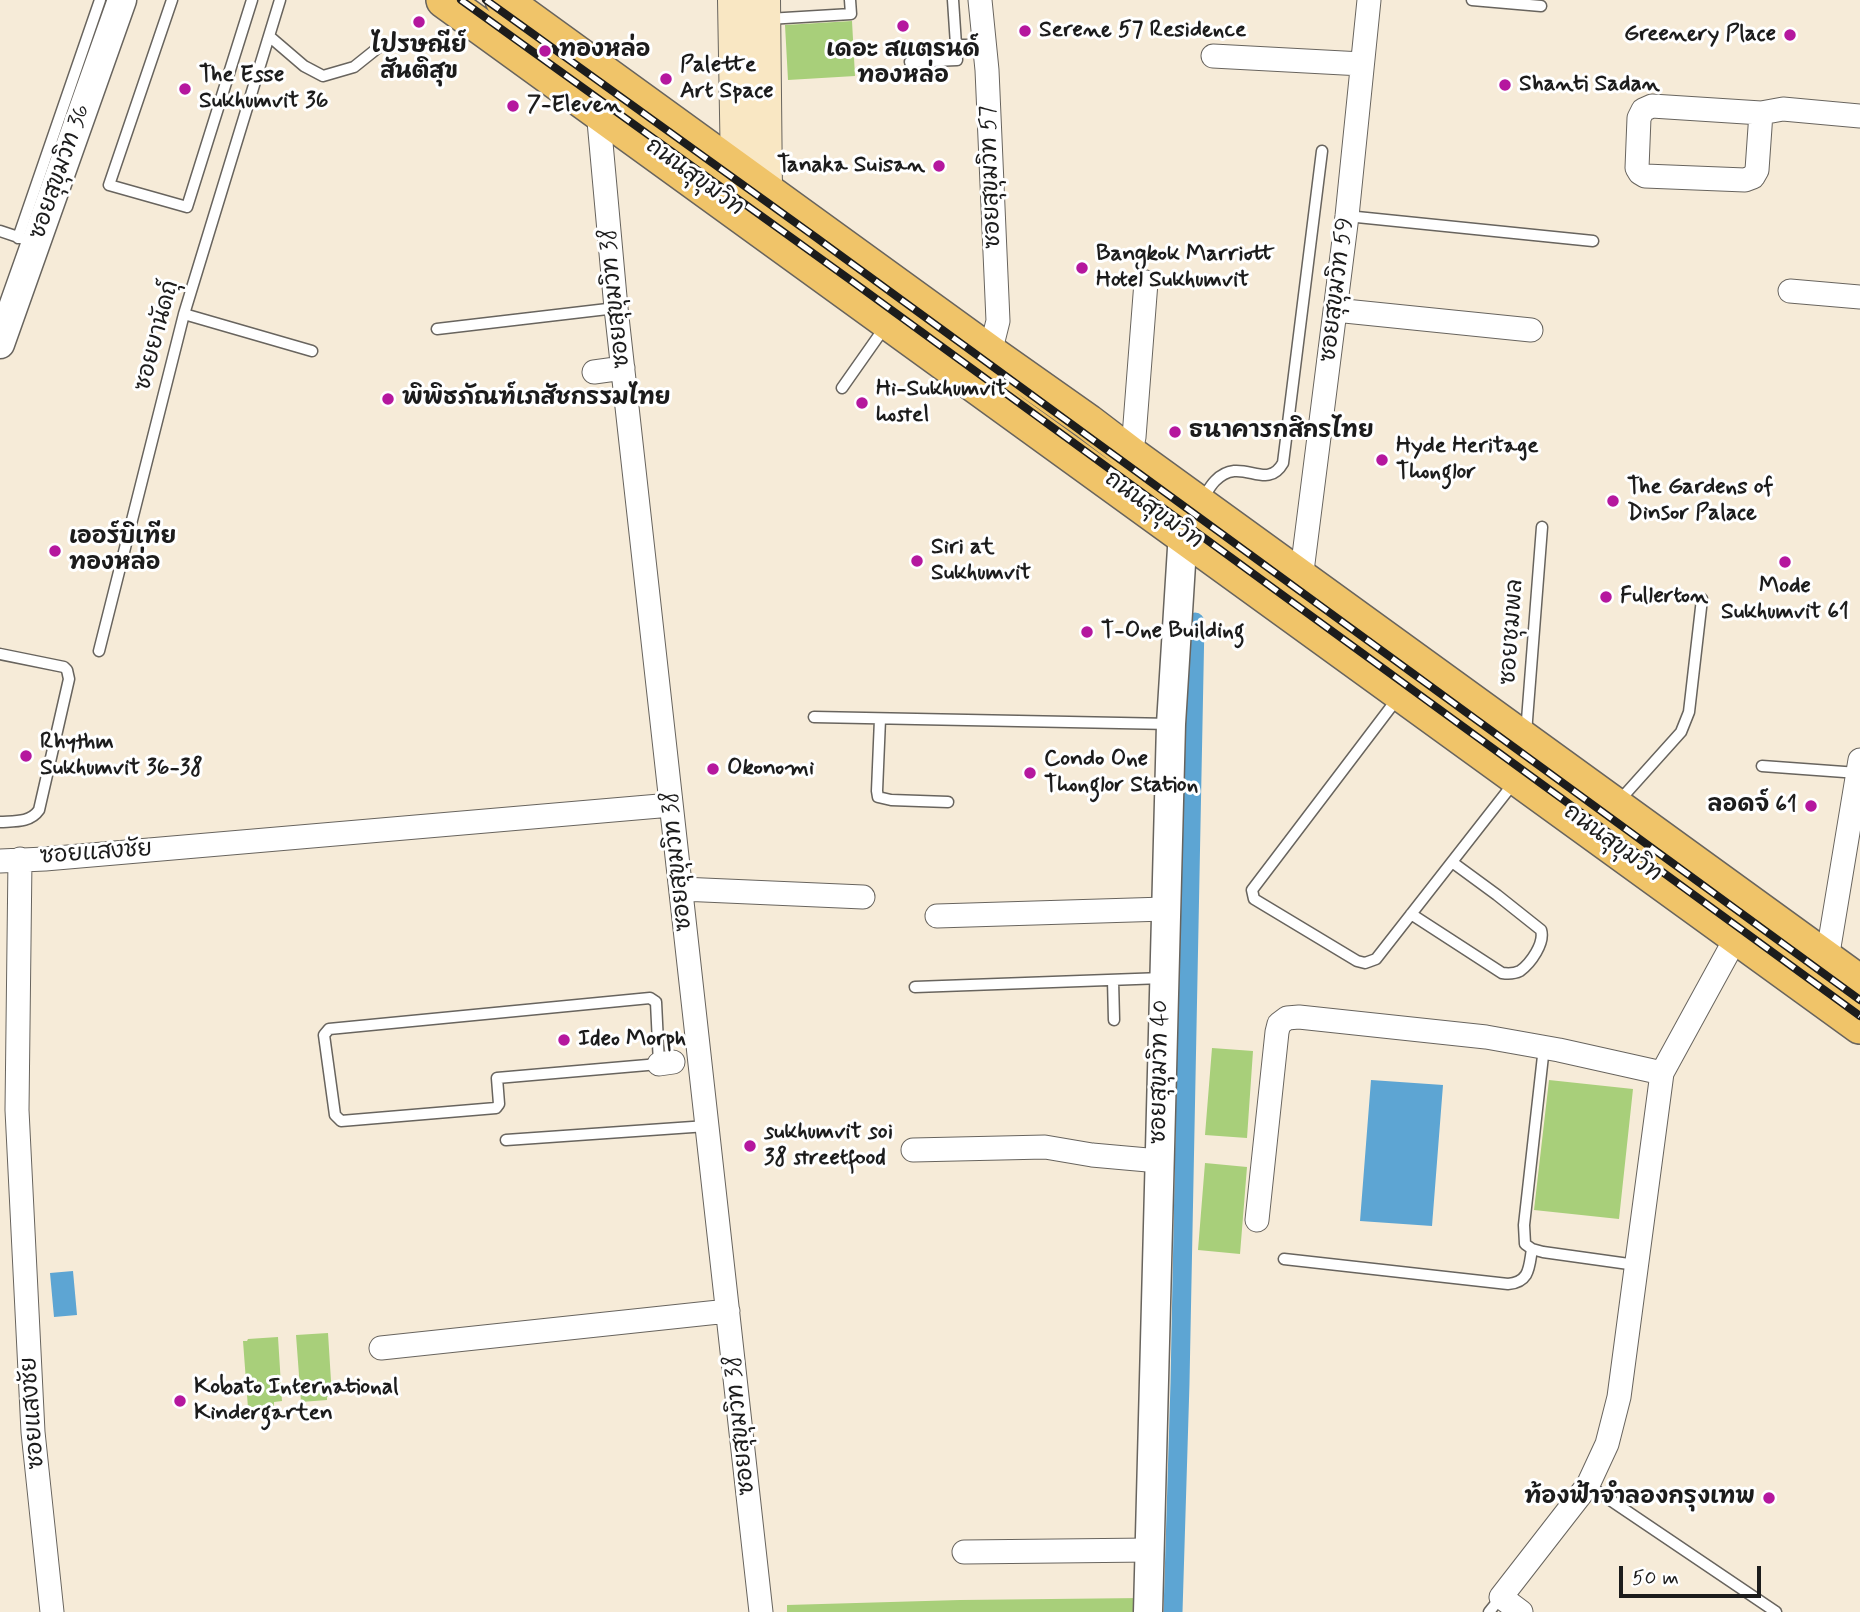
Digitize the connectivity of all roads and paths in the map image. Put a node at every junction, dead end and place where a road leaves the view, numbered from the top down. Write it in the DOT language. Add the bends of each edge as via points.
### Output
graph roads {
  1 [pos="100,0"];
  2 [pos="122,0"];
  3 [pos="172,0"];
  4 [pos="252,0"];
  5 [pos="280,0"];
  6 [pos="443,0"];
  7 [pos="503,0"];
  8 [pos="734,0"];
  9 [pos="850,0"];
  10 [pos="953,0"];
  11 [pos="980,0"];
  12 [pos="1369,0"];
  13 [pos="1472,0"];
  14 [pos="1541,6"];
  15 [pos="764,10"];
  16 [pos="269,36"];
  17 [pos="956,45"];
  18 [pos="985,45"];
  19 [pos="379,47"];
  20 [pos="1213,57"];
  21 [pos="910,62"];
  22 [pos="1362,64"];
  23 [pos="598,110"];
  24 [pos="1761,113"];
  25 [pos="1860,116"];
  26 [pos="1322,151"];
  27 [pos="727,182"];
  28 [pos="758,204"];
  29 [pos="1347,216"];
  30 [pos="0,231"];
  31 [pos="27,241"];
  32 [pos="1593,241"];
  33 [pos="1146,282"];
  34 [pos="1790,291"];
  35 [pos="1860,297"];
  36 [pos="6,304"];
  37 [pos="616,308"];
  38 [pos="1335,310"];
  39 [pos="184,314"];
  40 [pos="889,321"];
  41 [pos="437,329"];
  42 [pos="1531,330"];
  43 [pos="0,344"];
  44 [pos="312,351"];
  45 [pos="990,354"];
  46 [pos="623,368"];
  47 [pos="594,372"];
  48 [pos="842,388"];
  49 [pos="1130,454"];
  50 [pos="1191,518"];
  51 [pos="1542,527"];
  52 [pos="1301,579"];
  53 [pos="1702,599"];
  54 [pos="99,651"];
  55 [pos="0,654"];
  56 [pos="1401,692"];
  57 [pos="814,717"];
  58 [pos="880,719"];
  59 [pos="1171,724"];
  60 [pos="1525,740"];
  61 [pos="1762,766"];
  62 [pos="1859,777"];
  63 [pos="1519,778"];
  64 [pos="948,802"];
  65 [pos="671,805"];
  66 [pos="1615,806"];
  67 [pos="0,822"];
  68 [pos="10,860"];
  69 [pos="1452,862"];
  70 [pos="681,889"];
  71 [pos="863,897"];
  72 [pos="1166,909"];
  73 [pos="1411,914"];
  74 [pos="937,916"];
  75 [pos="1737,936"];
  76 [pos="1817,973"];
  77 [pos="1163,978"];
  78 [pos="1113,981"];
  79 [pos="1860,983"];
  80 [pos="915,987"];
  81 [pos="1114,1020"];
  82 [pos="1860,1026"];
  83 [pos="1544,1047"];
  84 [pos="666,1063"];
  85 [pos="700,1063"];
  86 [pos="1662,1073"];
  87 [pos="707,1126"];
  88 [pos="506,1140"];
  89 [pos="913,1150"];
  90 [pos="1159,1161"];
  91 [pos="1257,1220"];
  92 [pos="1532,1249"];
  93 [pos="1284,1259"];
  94 [pos="1636,1265"];
  95 [pos="728,1311"];
  96 [pos="381,1348"];
  97 [pos="1588,1485"];
  98 [pos="1150,1550"];
  99 [pos="964,1552"];
  100 [pos="1495,1604"];
  101 [pos="52,1612"];
  102 [pos="761,1612"];
  103 [pos="1148,1612"];
  104 [pos="1521,1612"];
  105 [pos="1776,1612"];
  1 -- 31 [label="lane"];
  2 -- 31 [label="street, ซอยสุขุมวิท 36"];
  3 -- 4 [label="lane" via="109,185 187,207"];
  5 -- 16 [label="lane, ซอยยานัดถุ์"];
  6 -- 23 [label="main road, ถนนสุขุมวิท"];
  7 -- 27 [label="main road, ถนนสุขุมวิท"];
  8 -- 27 [label="main road"];
  9 -- 15 [label="lane" via="851,14"];
  10 -- 17 [label="lane"];
  11 -- 18 [label="street, ซอยสุขุมวิท 57"];
  12 -- 22 [label="street, ซอยสุขุมวิท 59"];
  13 -- 14 [label="lane"];
  15 -- 28 [label="main road"];
  16 -- 19 [label="lane" via="323,76 354,67"];
  16 -- 39 [label="lane, ซอยยานัดถุ์"];
  17 -- 18 [label="lane"];
  17 -- 21 [label="lane" via="957,60"];
  18 -- 45 [label="street, ซอยสุขุมวิท 57" via="998,321"];
  20 -- 22 [label="street"];
  22 -- 29 [label="street, ซอยสุขุมวิท 59"];
  23 -- 27 [label="main road, ถนนสุขุมวิท"];
  23 -- 37 [label="street, ซอยสุขุมวิท 38"];
  24 -- 24 [label="street" via="1652,106 1639,118 1637,168 1645,176 1753,177"];
  24 -- 25 [label="street" via="1783,109"];
  26 -- 50 [label="lane" via="1283,463 1265,476 1238,470 1223,475"];
  27 -- 28 [label="main road, ถนนสุขุมวิท"];
  28 -- 40 [label="main road, ถนนสุขุมวิท"];
  28 -- 45 [label="main road, ถนนสุขุมวิท"];
  29 -- 32 [label="lane"];
  29 -- 38 [label="street, ซอยสุขุมวิท 59"];
  30 -- 31 [label="lane"];
  31 -- 36 [label="street, ซอยสุขุมวิท 36"];
  33 -- 49 [label="street"];
  34 -- 35 [label="street"];
  36 -- 43 [label="street, ซอยสุขุมวิท 36"];
  37 -- 41 [label="lane"];
  37 -- 46 [label="street, ซอยสุขุมวิท 38"];
  38 -- 42 [label="street"];
  38 -- 52 [label="street, ซอยสุขุมวิท 59"];
  39 -- 44 [label="lane"];
  39 -- 54 [label="lane, ซอยยานัดถุ์"];
  40 -- 48 [label="lane"];
  40 -- 50 [label="main road, ถนนสุขุมวิท"];
  45 -- 49 [label="main road, ถนนสุขุมวิท"];
  46 -- 47 [label="street"];
  46 -- 65 [label="street, ซอยสุขุมวิท 38"];
  49 -- 50 [label="main road, ถนนสุขุมวิท"];
  50 -- 52 [label="main road, ถนนสุขุมวิท"];
  50 -- 56 [label="main road, ถนนสุขุมวิท"];
  50 -- 59 [label="street, ซอยสุขุมวิท 40"];
  51 -- 60 [label="lane, ซอยชุมพล"];
  52 -- 60 [label="main road, ถนนสุขุมวิท"];
  53 -- 66 [label="lane" via="1689,712 1681,732"];
  55 -- 67 [label="lane" via="64,667 69,679 39,810 29,820"];
  56 -- 63 [label="main road, ถนนสุขุมวิท"];
  56 -- 73 [label="lane" via="1252,892 1254,899 1361,962 1376,959"];
  57 -- 58 [label="lane"];
  58 -- 59 [label="lane"];
  58 -- 64 [label="lane" via="878,797"];
  59 -- 72 [label="street, ซอยสุขุมวิท 40"];
  60 -- 66 [label="main road, ถนนสุขุมวิท"];
  61 -- 62 [label="lane"];
  62 -- 76 [label="street"];
  63 -- 69 [label="lane"];
  63 -- 75 [label="main road, ถนนสุขุมวิท"];
  65 -- 68 [label="street, ซอยแสงชัย"];
  65 -- 70 [label="street, ซอยสุขุมวิท 38"];
  66 -- 76 [label="main road, ถนนสุขุมวิท"];
  68 -- 101 [label="street, ซอยแสงชัย" via="33,1432"];
  69 -- 73 [label="lane"];
  69 -- 73 [label="lane" via="1541,930 1540,946 1528,964 1519,972 1502,973"];
  70 -- 71 [label="street"];
  70 -- 85 [label="street, ซอยสุขุมวิท 38"];
  72 -- 74 [label="street"];
  72 -- 77 [label="street, ซอยสุขุมวิท 40"];
  75 -- 76 [label="main road, ถนนสุขุมวิท"];
  75 -- 86 [label="street"];
  76 -- 79 [label="main road, ถนนสุขุมวิท"];
  76 -- 82 [label="main road, ถนนสุขุมวิท"];
  77 -- 78 [label="lane"];
  77 -- 90 [label="street, ซอยสุขุมวิท 40"];
  78 -- 80 [label="lane"];
  78 -- 81 [label="lane"];
  83 -- 86 [label="street"];
  83 -- 91 [label="street" via="1293,1016 1282,1020"];
  83 -- 92 [label="lane" via="1524,1225 1525,1244"];
  84 -- 84 [label="lane" via="497,1078 496,1108 341,1121 335,1115 324,1035 329,1029 650,998 656,1002"];
  84 -- 85 [label="lane"];
  85 -- 87 [label="street, ซอยสุขุมวิท 38"];
  86 -- 94 [label="street"];
  87 -- 88 [label="lane"];
  87 -- 95 [label="street, ซอยสุขุมวิท 38"];
  89 -- 90 [label="street" via="1045,1147"];
  90 -- 98 [label="street, ซอยสุขุมวิท 40"];
  92 -- 93 [label="lane" via="1526,1276 1508,1284"];
  92 -- 94 [label="lane"];
  94 -- 97 [label="street" via="1619,1397"];
  95 -- 96 [label="street"];
  95 -- 102 [label="street, ซอยสุขุมวิท 38"];
  97 -- 100 [label="street"];
  97 -- 105 [label="lane"];
  98 -- 99 [label="street"];
  98 -- 103 [label="street, ซอยสุขุมวิท 40"];
  100 -- 104 [label="street"];
}
